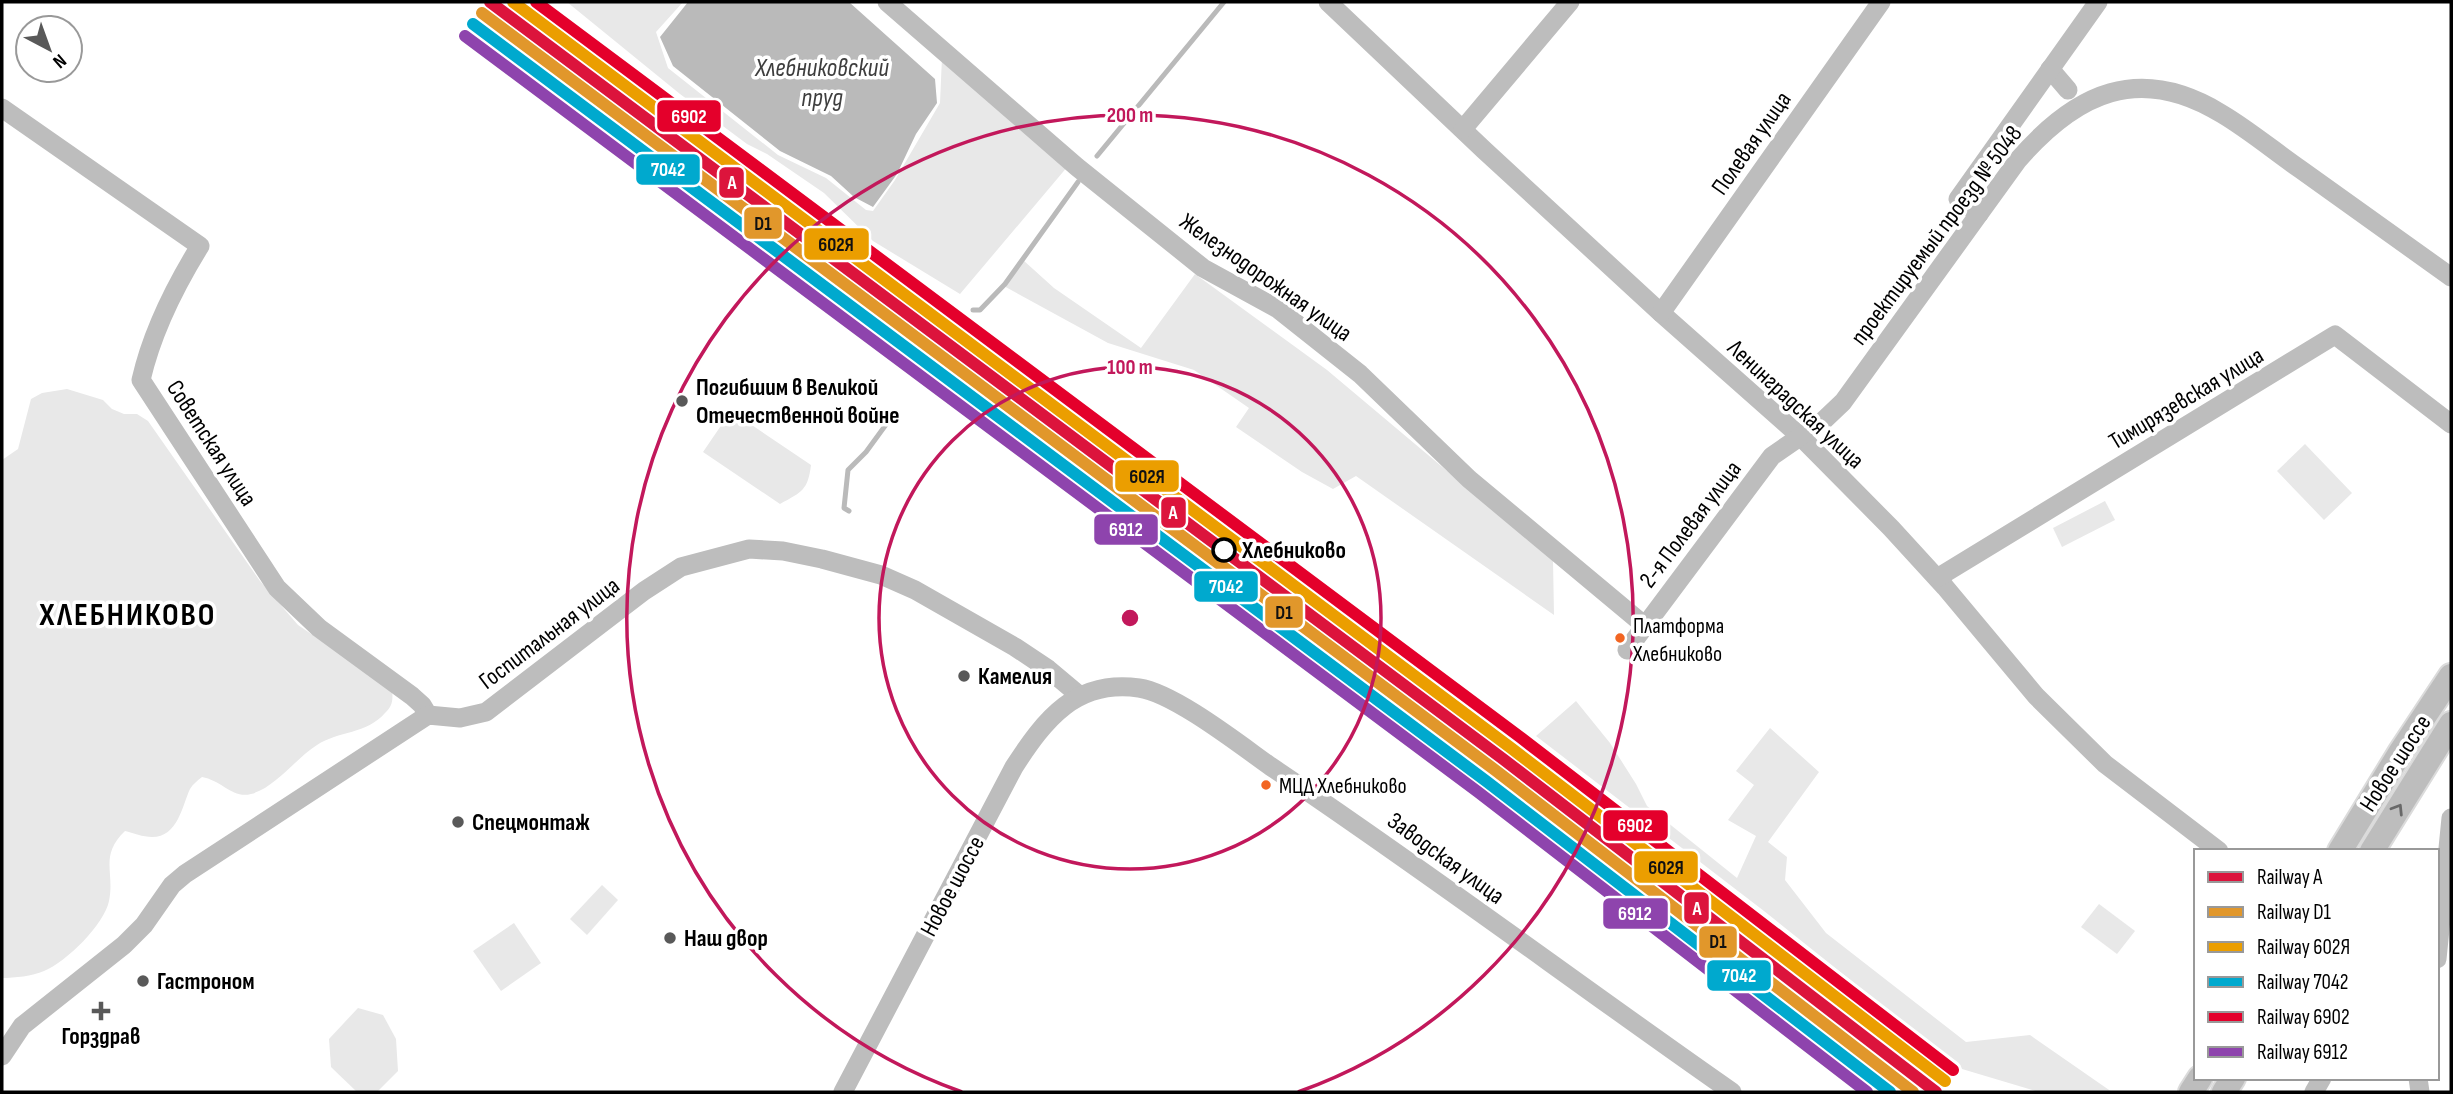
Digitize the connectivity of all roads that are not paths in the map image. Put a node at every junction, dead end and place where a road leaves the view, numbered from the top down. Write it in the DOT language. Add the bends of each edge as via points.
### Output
graph roads {
  1 [pos="887,2"];
  2 [pos="1328,2"];
  3 [pos="1570,2"];
  4 [pos="1881,2"];
  5 [pos="2098,2"];
  6 [pos="2049,69"];
  7 [pos="2068,90"];
  8 [pos="2,108"];
  9 [pos="1463,129"];
  10 [pos="1979,214"];
  11 [pos="2451,277"];
  12 [pos="1661,313"];
  13 [pos="2451,424"];
  14 [pos="1801,438"];
  15 [pos="1937,578"];
  16 [pos="1644,625"];
  17 [pos="1627,650"];
  18 [pos="2451,677"];
  19 [pos="1079,695"];
  20 [pos="428,715"];
  21 [pos="2451,724"];
  22 [pos="2451,818"];
  23 [pos="2216,849"];
  24 [pos="2341,849"];
  25 [pos="2373,849"];
  26 [pos="2439,939"];
  27 [pos="2,1056"];
  28 [pos="843,1092"];
  29 [pos="1732,1092"];
  1 -- 16 [label="street, Железнодорожная улица" via="1077,167 1203,268 1278,309 1360,374 1469,479"];
  2 -- 9 [label="street, Ленинградская улица"];
  3 -- 9 [label="street"];
  4 -- 12 [label="street, Полевая улица"];
  5 -- 6 [label="street"];
  6 -- 7 [label="street"];
  6 -- 10 [label="street" via="1958,199"];
  8 -- 20 [label="street, Советская улица" via="200,247 148,350 141,380 278,589 319,628 412,696"];
  9 -- 12 [label="street, Ленинградская улица"];
  10 -- 11 [label="street, проектируемый проезд № 5048" via="2041,134 2078,106 2125,90 2171,91 2230,119"];
  10 -- 14 [label="street, проектируемый проезд № 5048" via="1843,402"];
  12 -- 14 [label="street, Ленинградская улица"];
  13 -- 15 [label="street, Тимирязевская улица" via="2335,335"];
  14 -- 15 [label="street, Ленинградская улица"];
  14 -- 16 [label="street, 2-я Полевая улица" via="1772,456"];
  15 -- 23 [label="street, Ленинградская улица" via="2036,696 2105,764"];
  16 -- 17 [label="street, 2-я Полевая улица"];
  18 -- 24 [label="main road, Новое шоссе"];
  19 -- 20 [label="street, Госпитальная улица" via="1015,647 881,575 783,551 749,550 681,567 486,712 460,718"];
  19 -- 28 [label="street, Новое шоссе" via="1050,716 1014,766"];
  19 -- 29 [label="street, Заводская улица" via="1100,689 1140,688 1173,700 1336,810"];
  20 -- 27 [label="street" via="185,874 144,925 22,1026"];
  25 -- 21 [label="main road, Новое шоссе, one-way"];
  22 -- 26 [label="street"];
}
